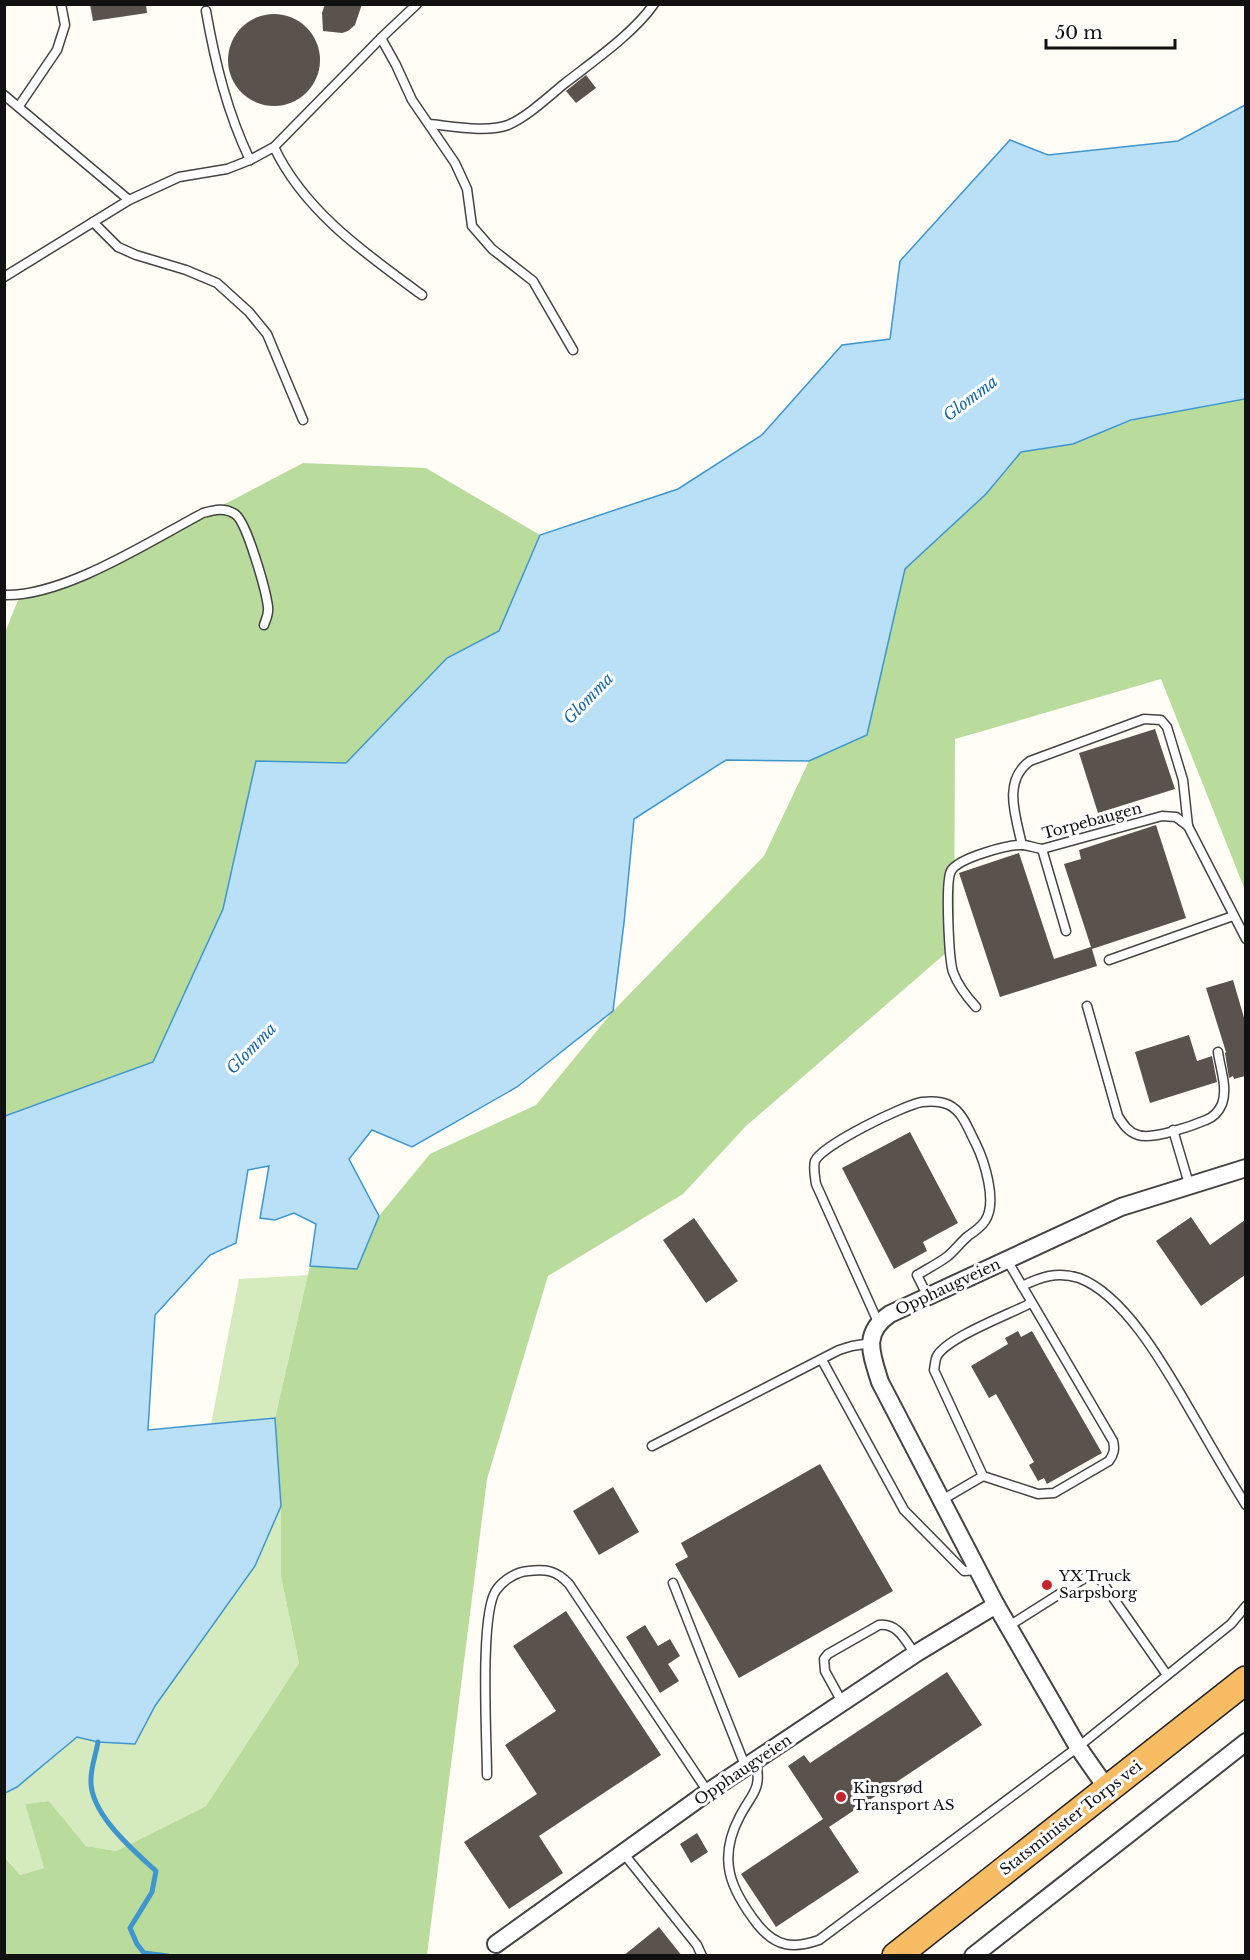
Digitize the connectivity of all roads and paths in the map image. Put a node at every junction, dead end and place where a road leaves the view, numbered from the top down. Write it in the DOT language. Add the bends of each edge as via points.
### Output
graph roads {
  1 [pos="61,4"];
  2 [pos="417,4"];
  3 [pos="654,4"];
  4 [pos="206,11"];
  5 [pos="381,38"];
  6 [pos="4,95"];
  7 [pos="19,106"];
  8 [pos="429,124"];
  9 [pos="274,147"];
  10 [pos="250,160"];
  11 [pos="129,200"];
  12 [pos="93,222"];
  13 [pos="4,277"];
  14 [pos="422,295"];
  15 [pos="573,350"];
  16 [pos="303,420"];
  17 [pos="4,595"];
  18 [pos="264,625"];
  19 [pos="1188,826"];
  20 [pos="1023,845"];
  21 [pos="1042,849"];
  22 [pos="1233,916"];
  23 [pos="1066,931"];
  24 [pos="1245,939"];
  25 [pos="1109,960"];
  26 [pos="1087,1006"];
  27 [pos="976,1007"];
  28 [pos="1218,1052"];
  29 [pos="1173,1130"];
  30 [pos="1245,1168"];
  31 [pos="1189,1184"];
  32 [pos="1007,1260"];
  33 [pos="1022,1286"];
  34 [pos="927,1297"];
  35 [pos="1031,1303"];
  36 [pos="879,1322"];
  37 [pos="872,1343"];
  38 [pos="822,1360"];
  39 [pos="652,1446"];
  40 [pos="983,1476"];
  41 [pos="942,1500"];
  42 [pos="1245,1506"];
  43 [pos="979,1570"];
  44 [pos="673,1583"];
  45 [pos="996,1605"];
  46 [pos="1245,1606"];
  47 [pos="1009,1626"];
  48 [pos="915,1654"];
  49 [pos="1167,1675"];
  50 [pos="1245,1680"];
  51 [pos="843,1702"];
  52 [pos="1245,1742"];
  53 [pos="1078,1747"];
  54 [pos="751,1765"];
  55 [pos="487,1775"];
  56 [pos="1108,1790"];
  57 [pos="708,1792"];
  58 [pos="624,1854"];
  59 [pos="495,1950"];
  60 [pos="702,1956"];
  61 [pos="896,1956"];
  62 [pos="973,1956"];
  1 -- 7 [label="lane" via="65,26 57,50"];
  2 -- 5 [label="lane"];
  3 -- 8 [label="lane" via="607,50 507,125 482,128"];
  4 -- 10 [label="lane" via="214,58"];
  5 -- 8 [label="lane" via="412,100"];
  5 -- 9 [label="lane"];
  6 -- 7 [label="lane"];
  7 -- 11 [label="lane"];
  8 -- 15 [label="lane" via="455,163 466,189 472,226 492,249 533,281"];
  9 -- 10 [label="lane"];
  9 -- 14 [label="lane" via="286,169 332,225"];
  10 -- 11 [label="lane" via="227,169 179,177"];
  11 -- 12 [label="lane"];
  12 -- 13 [label="lane"];
  12 -- 16 [label="lane" via="118,247 217,283 249,312 267,334"];
  17 -- 18 [label="lane" via="60,585 203,513 224,510 238,518 255,558 269,608"];
  19 -- 20 [label="lane" via="1183,780 1167,727 1161,720 1144,719 1020,768 1013,804"];
  19 -- 21 [label="lane, Torpebaugen" via="1176,817 1162,816"];
  19 -- 22 [label="lane"];
  20 -- 21 [label="lane, Torpebaugen"];
  20 -- 27 [label="lane, Torpebaugen" via="1003,847 958,863 948,881 952,970 963,993"];
  21 -- 23 [label="lane"];
  22 -- 24 [label="lane"];
  22 -- 25 [label="lane"];
  26 -- 29 [label="lane" via="1118,1116 1128,1131 1154,1136"];
  28 -- 29 [label="lane" via="1224,1091 1217,1113"];
  29 -- 31 [label="lane"];
  30 -- 31 [label="street, Opphaugveien"];
  31 -- 32 [label="street, Opphaugveien" via="1121,1208"];
  32 -- 33 [label="lane"];
  32 -- 34 [label="street, Opphaugveien"];
  33 -- 35 [label="lane"];
  33 -- 42 [label="lane" via="1053,1274 1079,1278 1098,1288 1126,1314 1167,1371"];
  34 -- 36 [label="street, Opphaugveien"];
  34 -- 36 [label="lane" via="917,1275 947,1257 979,1228 989,1206 983,1159 959,1112 937,1101 904,1108 834,1143 815,1161 816,1184"];
  35 -- 40 [label="lane" via="955,1341 936,1358 934,1370"];
  35 -- 40 [label="lane" via="1113,1441 1113,1455 1054,1493 1038,1494"];
  36 -- 37 [label="street, Opphaugveien" via="872,1333"];
  37 -- 38 [label="lane" via="852,1346"];
  37 -- 41 [label="street, Opphaugveien" via="880,1382"];
  38 -- 39 [label="lane"];
  38 -- 43 [label="lane" via="904,1510 964,1571"];
  40 -- 41 [label="lane"];
  41 -- 43 [label="street, Opphaugveien"];
  43 -- 45 [label="street, Opphaugveien"];
  44 -- 54 [label="lane"];
  45 -- 47 [label="street, Opphaugveien"];
  45 -- 48 [label="street, Opphaugveien"];
  46 -- 49 [label="lane" via="1231,1623"];
  47 -- 49 [label="lane" via="1090,1575 1100,1579"];
  47 -- 53 [label="street, Opphaugveien"];
  48 -- 51 [label="street, Opphaugveien"];
  48 -- 51 [label="lane" via="897,1629 886,1624 828,1654 824,1659 825,1671"];
  49 -- 53 [label="lane"];
  50 -- 56 [label="highway, Statsminister Torps vei"];
  51 -- 54 [label="street, Opphaugveien"];
  52 -- 62 [label="street"];
  53 -- 54 [label="lane" via="819,1940 802,1946 786,1945 760,1928 738,1899 730,1875 731,1836 760,1778"];
  53 -- 56 [label="street, Opphaugveien"];
  54 -- 57 [label="street, Opphaugveien"];
  55 -- 57 [label="lane" via="489,1609 496,1590 512,1576 546,1570 559,1574 568,1584"];
  56 -- 61 [label="highway, Statsminister Torps vei"];
  57 -- 58 [label="street, Opphaugveien"];
  58 -- 59 [label="street, Opphaugveien"];
  58 -- 60 [label="lane"];
}
